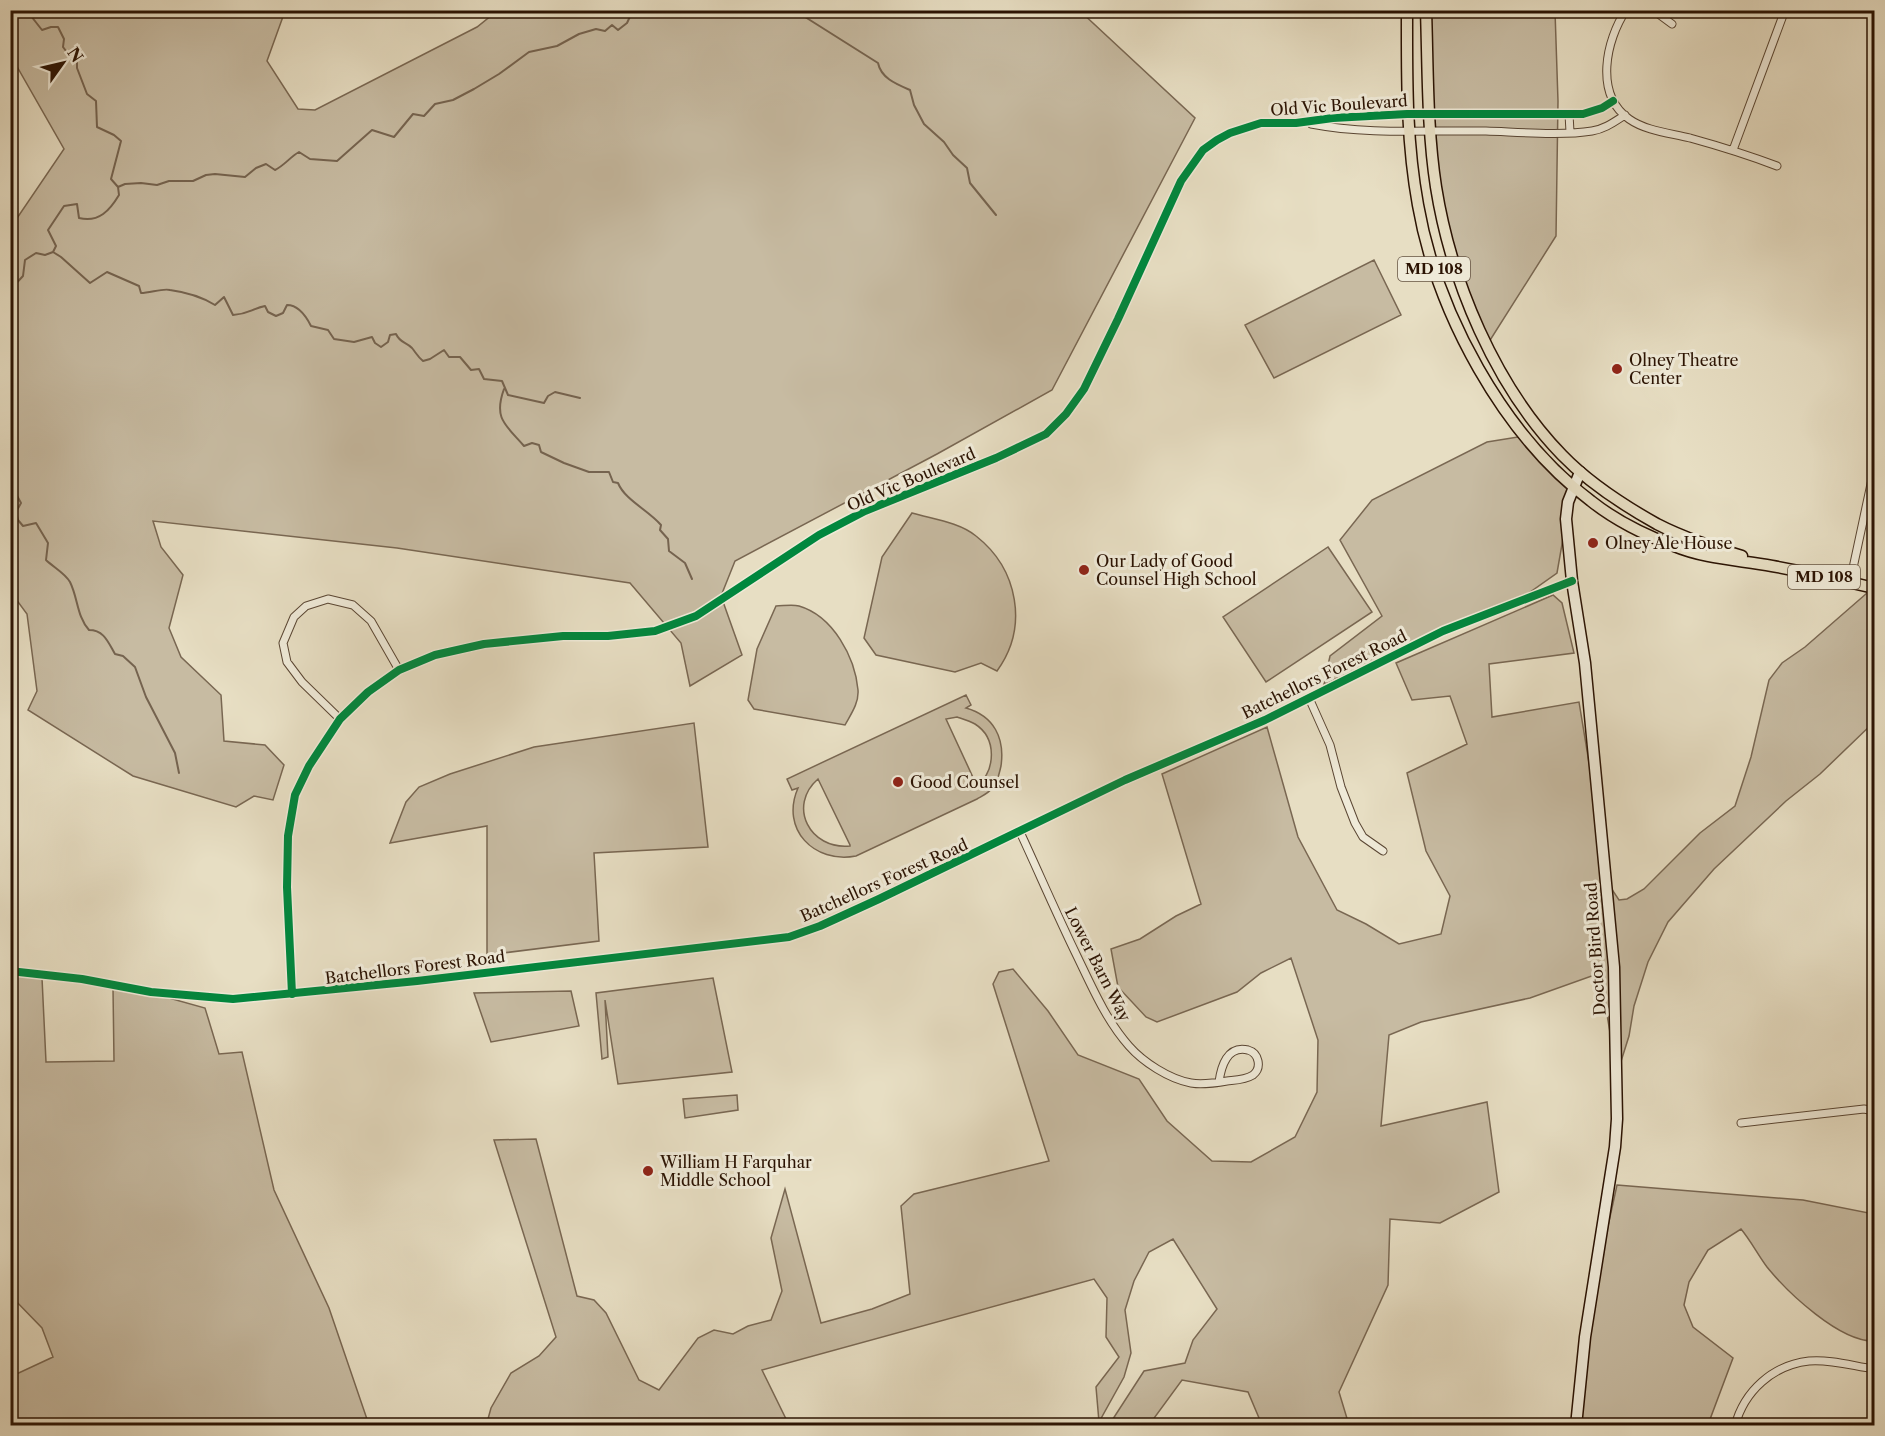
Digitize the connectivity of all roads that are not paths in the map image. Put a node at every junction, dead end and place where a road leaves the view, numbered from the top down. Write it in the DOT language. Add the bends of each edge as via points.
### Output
graph roads {
  1 [pos="1407,10"];
  2 [pos="1426,10"];
  3 [pos="1626,10"];
  4 [pos="1653,10"];
  5 [pos="1785,10"];
  6 [pos="1672,24"];
  7 [pos="1613,101"];
  8 [pos="1430,113"];
  9 [pos="1407,114"];
  10 [pos="1569,114"];
  11 [pos="1625,115"];
  12 [pos="1305,122"];
  13 [pos="1431,130"];
  14 [pos="1570,132"];
  15 [pos="1408,133"];
  16 [pos="1733,150"];
  17 [pos="1777,166"];
  18 [pos="1875,470"];
  19 [pos="1580,472"];
  20 [pos="1572,487"];
  21 [pos="1773,566"];
  22 [pos="1572,580"];
  23 [pos="1850,582"];
  24 [pos="1875,588"];
  25 [pos="399,670"];
  26 [pos="1309,698"];
  27 [pos="340,719"];
  28 [pos="1020,832"];
  29 [pos="1383,851"];
  30 [pos="10,970"];
  31 [pos="292,994"];
  32 [pos="1219,1082"];
  33 [pos="1875,1110"];
  34 [pos="1741,1123"];
  35 [pos="1875,1369"];
  36 [pos="1576,1425"];
  37 [pos="1735,1425"];
  1 -- 9 [label="main road, MD 108"];
  2 -- 8 [label="main road, MD 108"];
  3 -- 7 [label="street" via="1608,58 1607,76"];
  4 -- 6 [label="street"];
  5 -- 16 [label="street"];
  7 -- 10 [label="street, Old Vic Boulevard" via="1593,112"];
  7 -- 11 [label="street"];
  8 -- 9 [label="street, Old Vic Boulevard"];
  8 -- 10 [label="street, Old Vic Boulevard"];
  8 -- 13 [label="main road, MD 108"];
  9 -- 12 [label="street, Old Vic Boulevard"];
  9 -- 15 [label="main road, MD 108"];
  10 -- 14 [label="street"];
  11 -- 14 [label="street, Old Vic Boulevard" via="1601,129"];
  11 -- 16 [label="street" via="1645,127"];
  12 -- 15 [label="street, Old Vic Boulevard" via="1341,129"];
  12 -- 25 [label="street, Old Vic Boulevard" via="1261,123 1245,128 1217,140 1196,158 1181,181 1084,389 1046,434 855,516 819,535 696,616 655,631 484,644 435,655"];
  13 -- 14 [label="street, Old Vic Boulevard"];
  13 -- 15 [label="street, Old Vic Boulevard"];
  13 -- 19 [label="main road, MD 108" via="1440,212 1475,321 1516,395"];
  15 -- 20 [label="main road, MD 108" via="1418,206 1440,287 1457,330 1524,436"];
  16 -- 17 [label="street"];
  18 -- 23 [label="street"];
  19 -- 20 [label="main road, Doctor Bird Road"];
  19 -- 21 [label="main road, MD 108" via="1659,525"];
  20 -- 21 [label="main road, MD 108" via="1611,515 1677,548"];
  20 -- 22 [label="main road, Doctor Bird Road" via="1566,519"];
  21 -- 23 [label="main road, MD 108"];
  22 -- 26 [label="street, Batchellors Forest Road" via="1443,631"];
  22 -- 36 [label="main road, Doctor Bird Road" via="1585,663 1614,968 1617,1119"];
  23 -- 24 [label="main road, MD 108"];
  25 -- 27 [label="street, Old Vic Boulevard"];
  25 -- 27 [label="street" via="371,621 352,605 328,599 306,606 294,617 283,644 287,662"];
  26 -- 28 [label="street, Batchellors Forest Road" via="1125,780"];
  26 -- 29 [label="street" via="1330,745 1355,823 1363,837"];
  27 -- 31 [label="street, Old Vic Boulevard" via="295,795 289,825 287,887"];
  28 -- 31 [label="street, Batchellors Forest Road" via="789,937"];
  28 -- 32 [label="street, Lower Barn Way" via="1096,997 1130,1048 1174,1078 1190,1083"];
  30 -- 31 [label="street, Batchellors Forest Road" via="203,997 233,999"];
  32 -- 32 [label="street, Lower Barn Way" via="1242,1080 1255,1074 1259,1061 1255,1054 1240,1050 1226,1057"];
  33 -- 34 [label="street"];
  35 -- 37 [label="street" via="1809,1361 1791,1365 1759,1383 1740,1410"];
}
